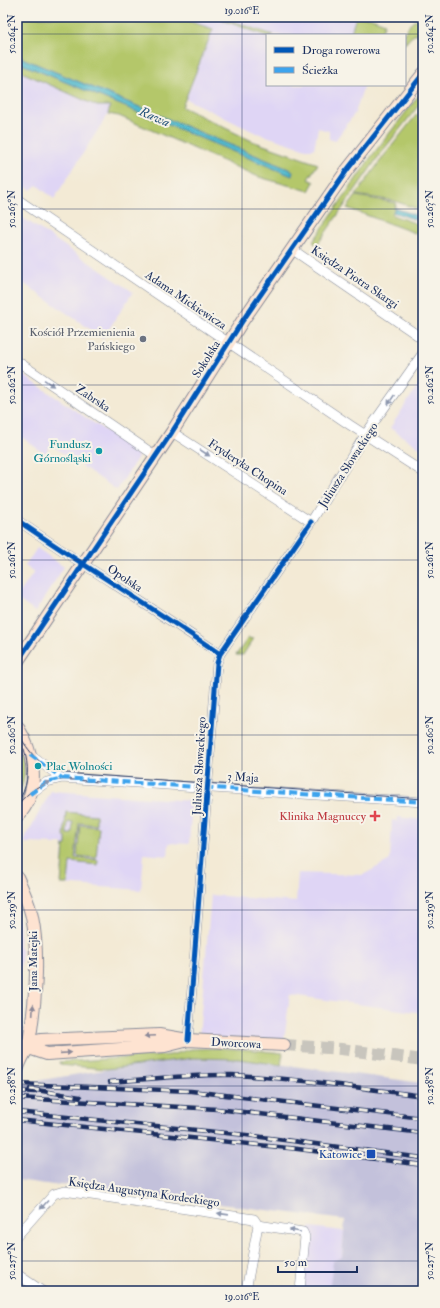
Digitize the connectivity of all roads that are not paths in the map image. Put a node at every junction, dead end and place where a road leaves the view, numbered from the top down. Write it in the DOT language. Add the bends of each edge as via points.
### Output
graph roads {
  1 [pos="423,74"];
  2 [pos="17,198"];
  3 [pos="293,250"];
  4 [pos="423,338"];
  5 [pos="228,342"];
  6 [pos="423,353"];
  7 [pos="17,361"];
  8 [pos="172,432"];
  9 [pos="365,435"];
  10 [pos="156,456"];
  11 [pos="423,472"];
  12 [pos="17,520"];
  13 [pos="311,522"];
  14 [pos="83,564"];
  15 [pos="220,654"];
  16 [pos="17,662"];
  17 [pos="17,726"];
  18 [pos="30,755"];
  19 [pos="62,778"];
  20 [pos="208,786"];
  21 [pos="30,794"];
  22 [pos="423,802"];
  23 [pos="20,813"];
  24 [pos="17,822"];
  25 [pos="17,877"];
  26 [pos="188,1040"];
  27 [pos="23,1046"];
  28 [pos="284,1046"];
  29 [pos="17,1070"];
  30 [pos="258,1225"];
  31 [pos="17,1236"];
  32 [pos="17,1274"];
  33 [pos="42,1291"];
  34 [pos="246,1291"];
  35 [pos="300,1291"];
  1 -- 3 [label="street, Sokolska" via="348,170"];
  2 -- 5 [label="street, Adama Mickiewicza"];
  3 -- 4 [label="street, Księdza Piotra Skargi"];
  3 -- 5 [label="street, Sokolska"];
  5 -- 8 [label="street, Sokolska"];
  5 -- 9 [label="street, Adama Mickiewicza"];
  6 -- 9 [label="street, Juliusza Słowackiego, one-way"];
  7 -- 10 [label="street, Zabrska, one-way"];
  8 -- 10 [label="street, Sokolska"];
  8 -- 13 [label="street, Fryderyka Chopina, one-way"];
  9 -- 11 [label="street, Adama Mickiewicza"];
  9 -- 13 [label="street, Juliusza Słowackiego"];
  10 -- 14 [label="street, Sokolska"];
  12 -- 14 [label="street, Opolska"];
  13 -- 15 [label="street, Juliusza Słowackiego"];
  14 -- 15 [label="street, Opolska"];
  14 -- 16 [label="street, Sokolska"];
  15 -- 20 [label="street, Juliusza Słowackiego" via="215,678"];
  17 -- 18 [label="street"];
  18 -- 19 [label="street"];
  18 -- 21 [label="street" via="33,774"];
  19 -- 20 [label="street, 3 Maja"];
  21 -- 19 [label="street, 3 Maja, one-way" via="47,782"];
  20 -- 22 [label="street, 3 Maja"];
  20 -- 26 [label="street, Juliusza Słowackiego"];
  21 -- 23 [label="street"];
  23 -- 24 [label="street"];
  27 -- 25 [label="street, Jana Matejki, one-way" via="31,1030 36,943 31,915"];
  26 -- 27 [label="street" via="159,1035 37,1041"];
  26 -- 28 [label="street, Dworcowa"];
  27 -- 29 [label="street"];
  30 -- 31 [label="street, Księdza Augustyna Kordeckiego, one-way" via="254,1219 64,1191 54,1194"];
  30 -- 34 [label="street"];
  35 -- 30 [label="street, Księdza Augustyna Kordeckiego, one-way" via="305,1237 303,1232"];
  32 -- 33 [label="street"];
}
